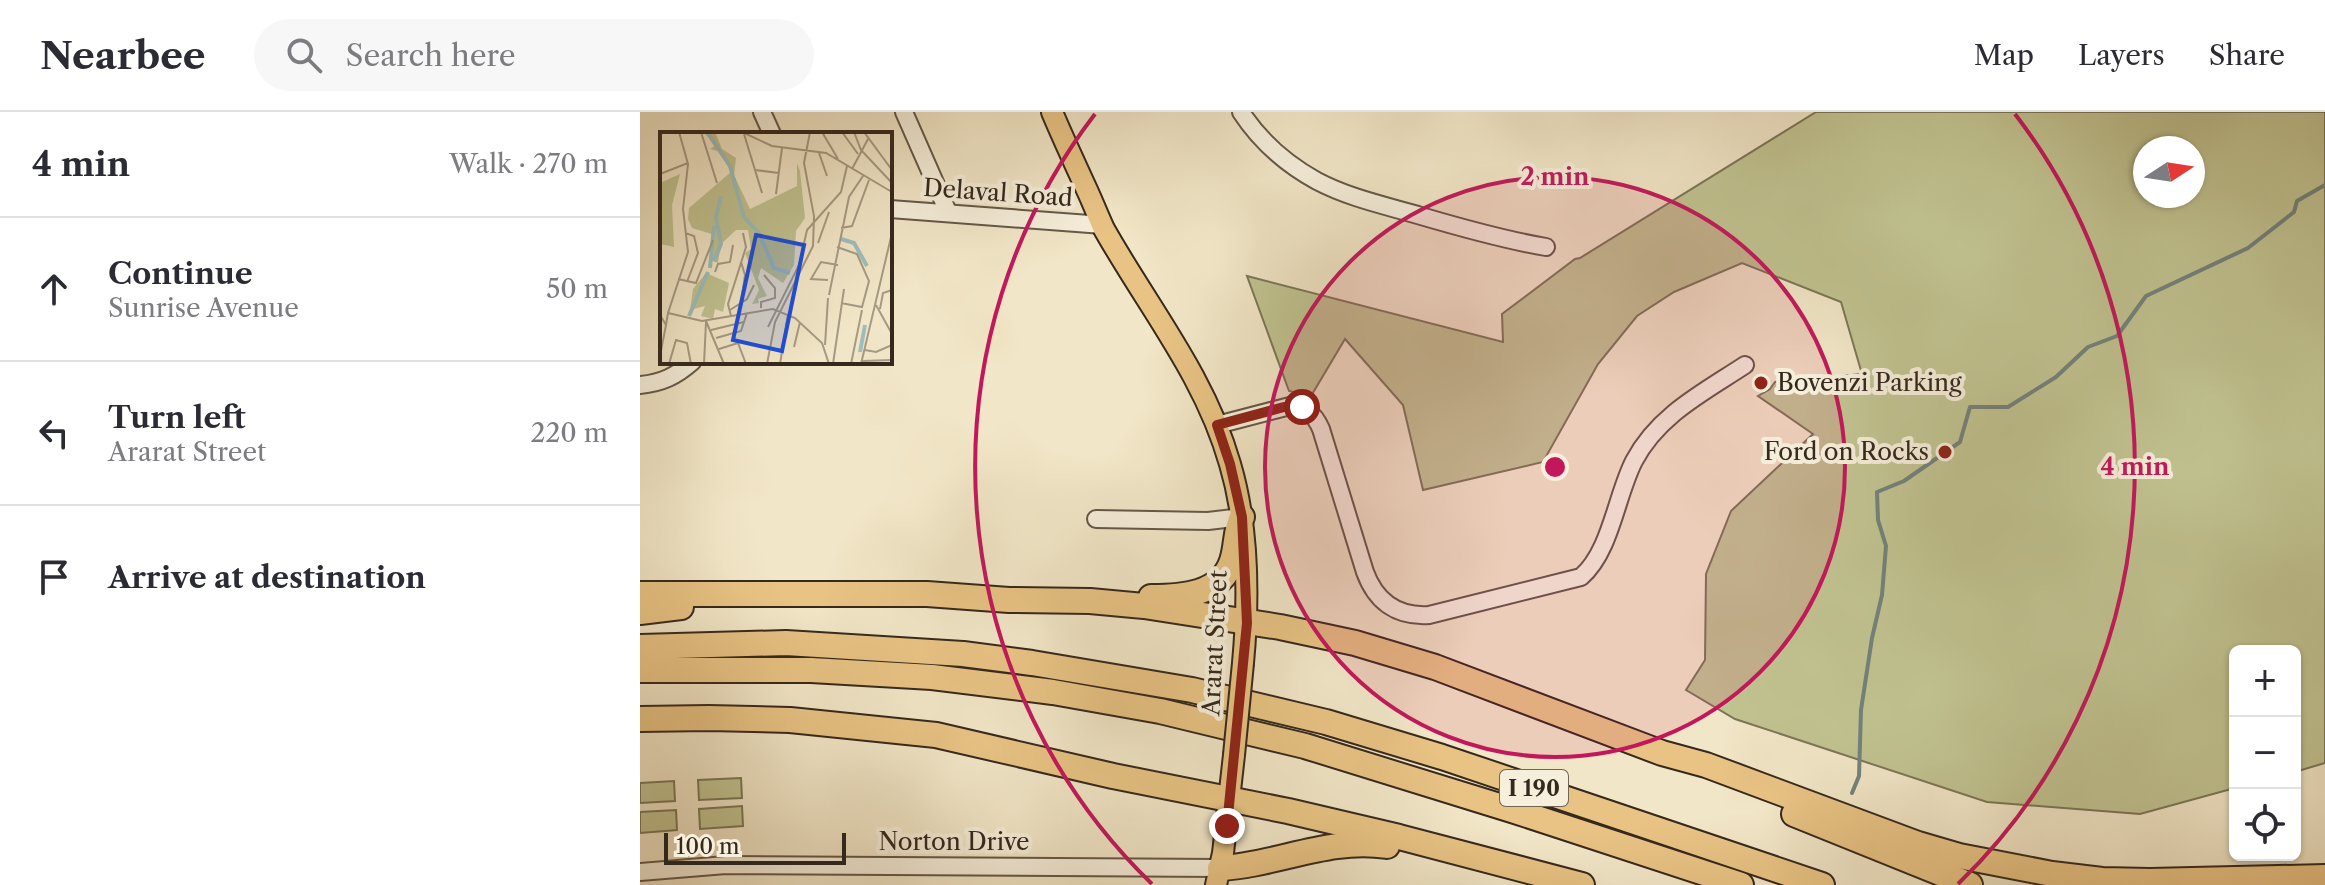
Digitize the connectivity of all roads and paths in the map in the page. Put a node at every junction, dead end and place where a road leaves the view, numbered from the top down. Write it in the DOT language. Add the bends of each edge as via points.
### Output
graph roads {
  1 [pos="762,112"];
  2 [pos="904,112"];
  3 [pos="1052,112"];
  4 [pos="1241,112"];
  5 [pos="771,132"];
  6 [pos="892,209"];
  7 [pos="948,212"];
  8 [pos="1103,225"];
  9 [pos="1546,247"];
  10 [pos="689,364"];
  11 [pos="1745,365"];
  12 [pos="640,385"];
  13 [pos="1217,425"];
  14 [pos="1242,517"];
  15 [pos="1096,519"];
  16 [pos="640,594"];
  17 [pos="927,594"];
  18 [pos="1079,601"];
  19 [pos="640,612"];
  20 [pos="1247,623"];
  21 [pos="640,647"];
  22 [pos="640,670"];
  23 [pos="645,719"];
  24 [pos="1662,753"];
  25 [pos="1230,800"];
  26 [pos="1471,854"];
  27 [pos="640,872"];
  28 [pos="1218,876"];
  29 [pos="2325,877"];
  30 [pos="1582,885"];
  31 [pos="1741,885"];
  32 [pos="1822,885"];
  33 [pos="1970,885"];
  1 -- 5 [label="street"];
  2 -- 7 [label="street"];
  3 -- 8 [label="main road, Ararat Street"];
  4 -- 9 [label="street" via="1273,151 1318,181 1394,209"];
  6 -- 7 [label="street, Delaval Road"];
  7 -- 8 [label="street, Delaval Road"];
  8 -- 13 [label="main road, Ararat Street" via="1175,340"];
  10 -- 12 [label="street" via="671,378"];
  11 -- 13 [label="street" via="1655,430 1631,468 1594,561 1581,577 1429,615 1393,609 1372,588 1312,414 1290,406"];
  13 -- 14 [label="main road, Ararat Street"];
  14 -- 15 [label="street"];
  14 -- 18 [label="highway" via="1233,559 1219,582 1182,596"];
  14 -- 20 [label="main road, Ararat Street"];
  16 -- 17 [label="highway"];
  17 -- 18 [label="highway"];
  17 -- 19 [label="highway"];
  18 -- 20 [label="highway"];
  20 -- 24 [label="highway" via="1323,635 1398,655"];
  20 -- 25 [label="main road, Ararat Street, bridge"];
  21 -- 32 [label="highway, I 190" via="786,643 935,651 1192,690 1442,757"];
  22 -- 31 [label="highway, I 190" via="920,676 1160,711 1305,746"];
  23 -- 25 [label="highway" via="790,720 936,735"];
  24 -- 29 [label="highway" via="1918,844 1999,865 2118,880"];
  24 -- 33 [label="highway" via="1680,766"];
  25 -- 26 [label="highway"];
  25 -- 28 [label="main road, Ararat Street"];
  26 -- 28 [label="highway" via="1437,856 1365,843 1337,845"];
  26 -- 30 [label="highway"];
  27 -- 28 [label="street, Norton Drive" via="726,865"];
}
